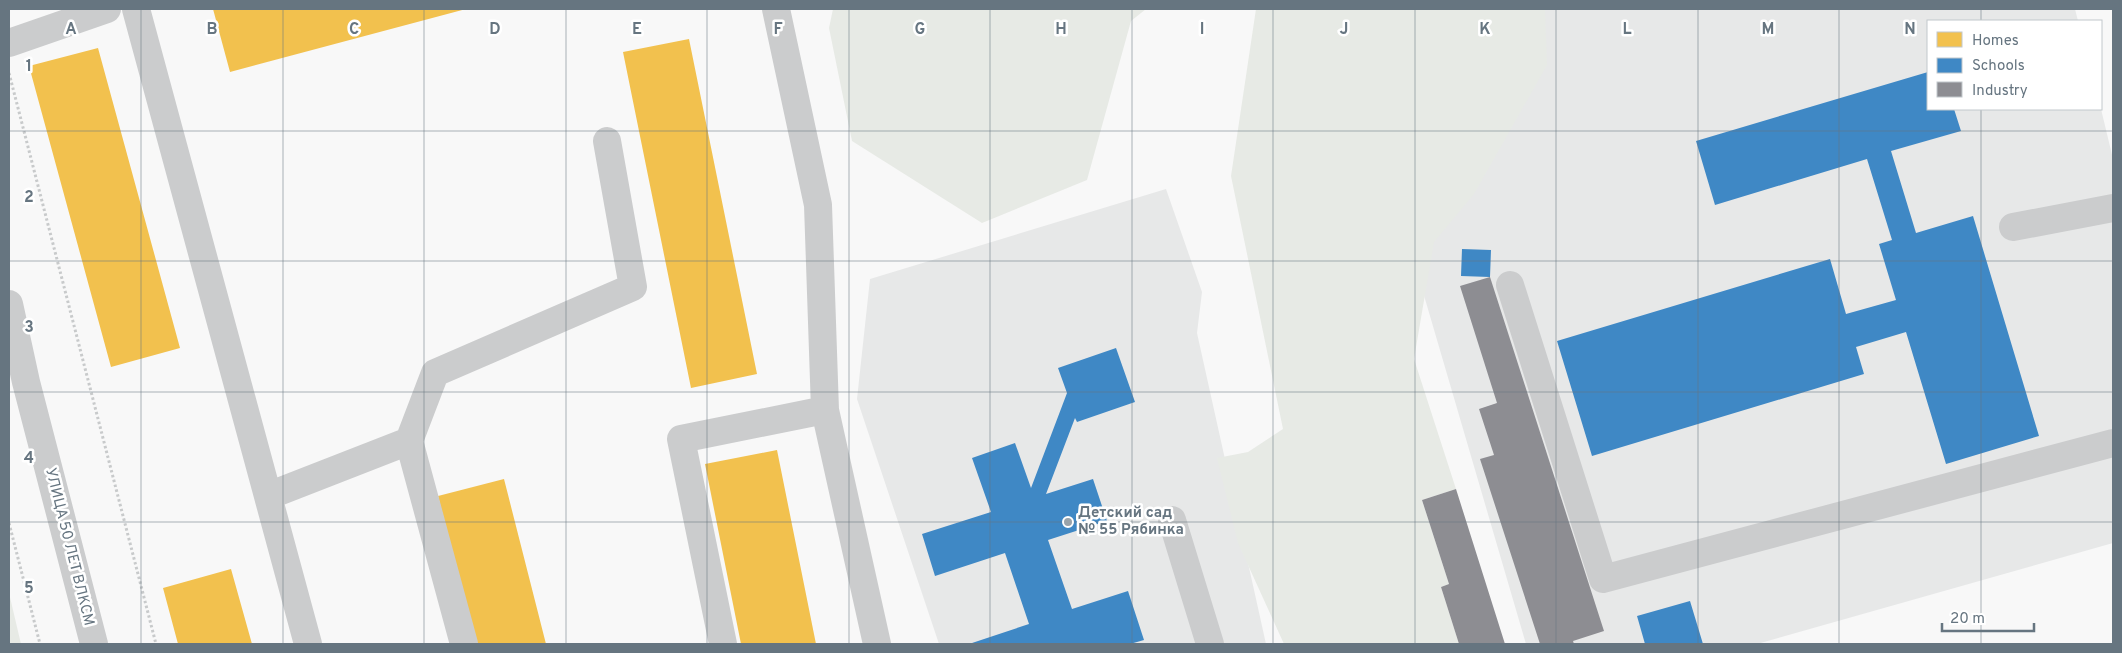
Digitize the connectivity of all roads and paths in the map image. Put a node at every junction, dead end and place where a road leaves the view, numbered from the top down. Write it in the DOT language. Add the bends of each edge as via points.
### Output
graph roads {
  1 [pos="107,9"];
  2 [pos="136,9"];
  3 [pos="776,9"];
  4 [pos="9,43"];
  5 [pos="9,73"];
  6 [pos="607,141"];
  7 [pos="2113,208"];
  8 [pos="2013,227"];
  9 [pos="1510,285"];
  10 [pos="9,304"];
  11 [pos="18,384"];
  12 [pos="825,410"];
  13 [pos="409,441"];
  14 [pos="2113,443"];
  15 [pos="268,496"];
  16 [pos="1172,520"];
  17 [pos="9,523"];
  18 [pos="40,644"];
  19 [pos="94,644"];
  20 [pos="156,644"];
  21 [pos="308,644"];
  22 [pos="464,644"];
  23 [pos="723,644"];
  24 [pos="877,644"];
  25 [pos="1210,644"];
  1 -- 4 [label="street"];
  2 -- 15 [label="street"];
  3 -- 12 [label="street" via="818,205"];
  5 -- 20 [label="path"];
  6 -- 13 [label="street" via="633,287 435,373"];
  7 -- 8 [label="street"];
  9 -- 14 [label="street" via="1603,578"];
  10 -- 11 [label="street, УЛИЦА 50 ЛЕТ ВЛКСМ"];
  11 -- 19 [label="street, УЛИЦА 50 ЛЕТ ВЛКСМ"];
  12 -- 23 [label="street" via="681,439"];
  12 -- 24 [label="street"];
  13 -- 15 [label="street"];
  13 -- 22 [label="street"];
  15 -- 21 [label="street"];
  16 -- 25 [label="street"];
  17 -- 18 [label="path"];
}
